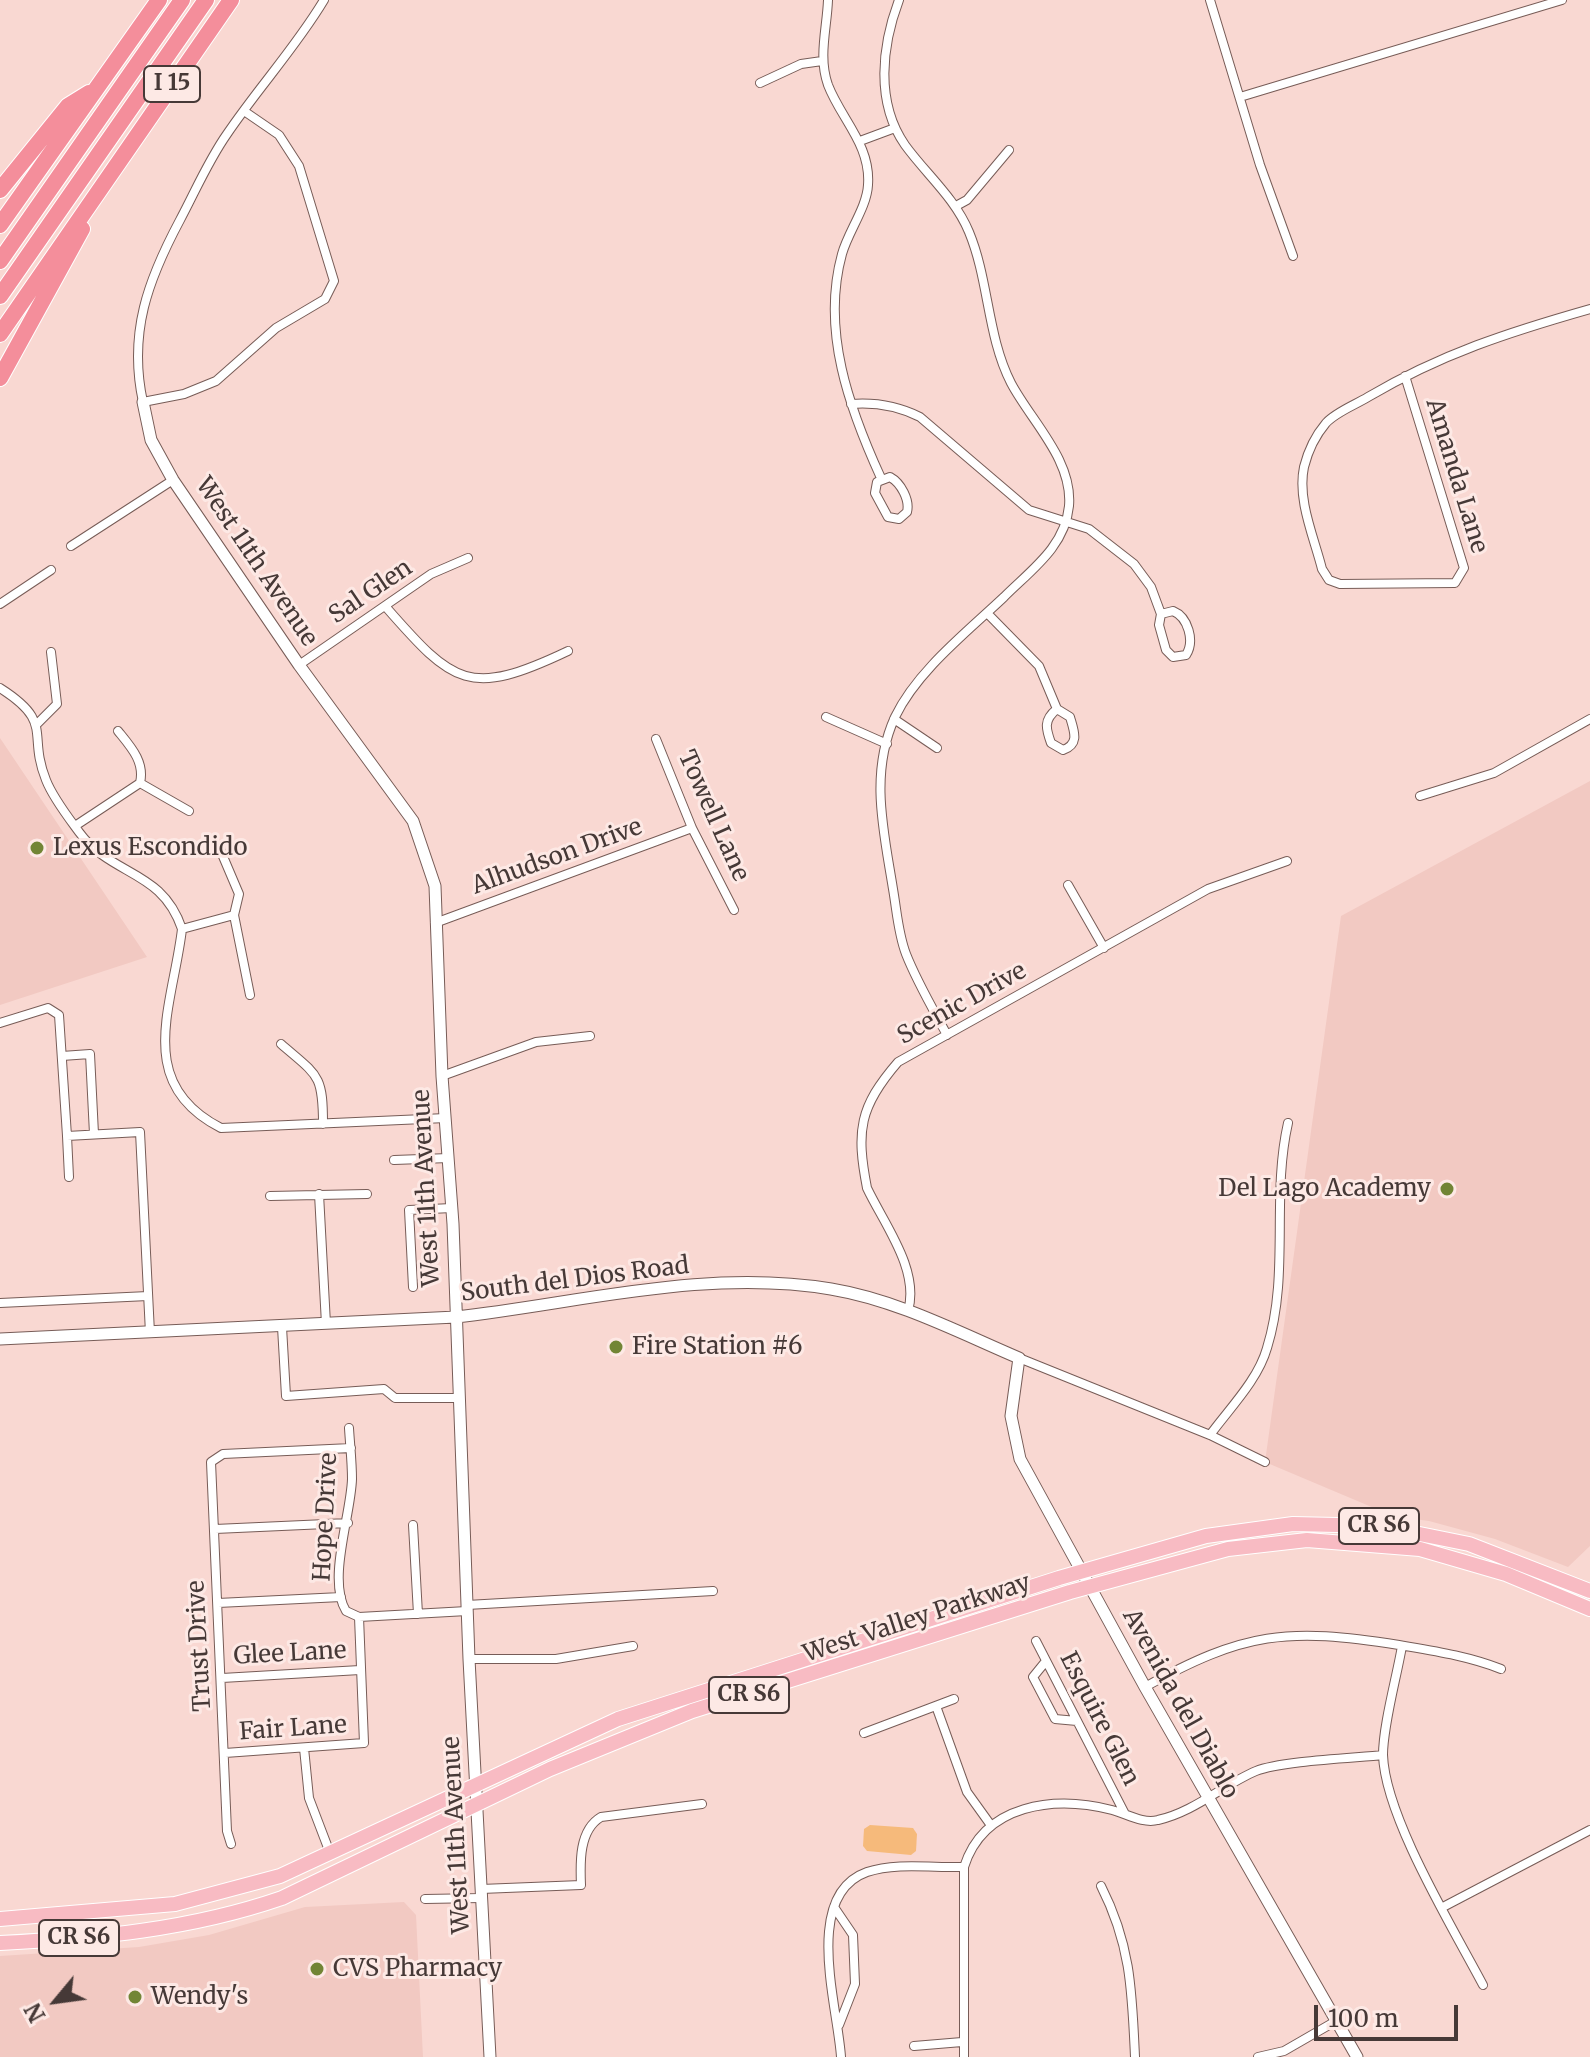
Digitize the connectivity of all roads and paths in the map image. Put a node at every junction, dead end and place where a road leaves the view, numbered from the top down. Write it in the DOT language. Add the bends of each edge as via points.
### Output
graph roads {
  1 [pos="159,0"];
  2 [pos="182,0"];
  3 [pos="206,0"];
  4 [pos="231,0"];
  5 [pos="324,0"];
  6 [pos="828,0"];
  7 [pos="899,0"];
  8 [pos="1210,0"];
  9 [pos="1562,0"];
  10 [pos="822,61"];
  11 [pos="760,83"];
  12 [pos="97,88"];
  13 [pos="1240,97"];
  14 [pos="244,111"];
  15 [pos="895,128"];
  16 [pos="860,141"];
  17 [pos="1009,150"];
  18 [pos="114,168"];
  19 [pos="0,190"];
  20 [pos="956,206"];
  21 [pos="0,225"];
  22 [pos="1293,256"];
  23 [pos="0,261"];
  24 [pos="0,296"];
  25 [pos="1590,309"];
  26 [pos="0,334"];
  27 [pos="1405,376"];
  28 [pos="0,378"];
  29 [pos="143,402"];
  30 [pos="851,404"];
  31 [pos="881,478"];
  32 [pos="173,480"];
  33 [pos="1066,520"];
  34 [pos="71,546"];
  35 [pos="468,558"];
  36 [pos="51,570"];
  37 [pos="0,604"];
  38 [pos="385,606"];
  39 [pos="987,613"];
  40 [pos="1161,614"];
  41 [pos="568,651"];
  42 [pos="51,652"];
  43 [pos="299,665"];
  44 [pos="0,688"];
  45 [pos="1057,709"];
  46 [pos="826,717"];
  47 [pos="894,719"];
  48 [pos="1590,719"];
  49 [pos="37,724"];
  50 [pos="118,731"];
  51 [pos="656,739"];
  52 [pos="887,744"];
  53 [pos="937,748"];
  54 [pos="140,783"];
  55 [pos="1420,796"];
  56 [pos="189,811"];
  57 [pos="75,826"];
  58 [pos="692,828"];
  59 [pos="219,847"];
  60 [pos="1287,861"];
  61 [pos="1068,885"];
  62 [pos="734,910"];
  63 [pos="234,915"];
  64 [pos="435,923"];
  65 [pos="182,929"];
  66 [pos="1104,948"];
  67 [pos="250,995"];
  68 [pos="0,1023"];
  69 [pos="947,1035"];
  70 [pos="590,1036"];
  71 [pos="281,1044"];
  72 [pos="62,1056"];
  73 [pos="442,1076"];
  74 [pos="446,1118"];
  75 [pos="1288,1123"];
  76 [pos="323,1124"];
  77 [pos="94,1134"];
  78 [pos="67,1136"];
  79 [pos="449,1158"];
  80 [pos="394,1160"];
  81 [pos="69,1177"];
  82 [pos="319,1194"];
  83 [pos="367,1194"];
  84 [pos="270,1196"];
  85 [pos="452,1208"];
  86 [pos="413,1287"];
  87 [pos="148,1296"];
  88 [pos="0,1303"];
  89 [pos="908,1311"];
  90 [pos="456,1317"];
  91 [pos="326,1324"];
  92 [pos="282,1327"];
  93 [pos="150,1333"];
  94 [pos="0,1339"];
  95 [pos="1019,1358"];
  96 [pos="459,1398"];
  97 [pos="349,1428"];
  98 [pos="1210,1435"];
  99 [pos="351,1448"];
  100 [pos="1265,1462"];
  101 [pos="348,1523"];
  102 [pos="413,1525"];
  103 [pos="215,1529"];
  104 [pos="1081,1572"];
  105 [pos="1090,1589"];
  106 [pos="713,1591"];
  107 [pos="1590,1591"];
  108 [pos="341,1597"];
  109 [pos="218,1603"];
  110 [pos="467,1608"];
  111 [pos="1590,1609"];
  112 [pos="418,1614"];
  113 [pos="359,1617"];
  114 [pos="1036,1641"];
  115 [pos="633,1646"];
  116 [pos="1402,1646"];
  117 [pos="469,1659"];
  118 [pos="1046,1661"];
  119 [pos="1501,1669"];
  120 [pos="360,1670"];
  121 [pos="222,1678"];
  122 [pos="1145,1687"];
  123 [pos="954,1699"];
  124 [pos="936,1706"];
  125 [pos="1077,1721"];
  126 [pos="864,1733"];
  127 [pos="304,1748"];
  128 [pos="225,1753"];
  129 [pos="1383,1755"];
  130 [pos="478,1784"];
  131 [pos="1207,1797"];
  132 [pos="479,1803"];
  133 [pos="702,1804"];
  134 [pos="1125,1815"];
  135 [pos="990,1824"];
  136 [pos="1590,1830"];
  137 [pos="231,1844"];
  138 [pos="330,1854"];
  139 [pos="964,1867"];
  140 [pos="1101,1886"];
  141 [pos="481,1893"];
  142 [pos="425,1899"];
  143 [pos="834,1907"];
  144 [pos="1443,1907"];
  145 [pos="0,1919"];
  146 [pos="0,1943"];
  147 [pos="1483,1985"];
  148 [pos="1336,2021"];
  149 [pos="839,2025"];
  150 [pos="962,2042"];
  151 [pos="914,2046"];
  152 [pos="490,2057"];
  153 [pos="841,2057"];
  154 [pos="964,2057"];
  155 [pos="1135,2057"];
  156 [pos="1258,2057"];
  157 [pos="1357,2057"];
  1 -- 12 [label="highway, I 15"];
  2 -- 23 [label="highway"];
  3 -- 24 [label="highway"];
  4 -- 18 [label="highway, I 15"];
  5 -- 14 [label="street"];
  6 -- 10 [label="street"];
  7 -- 15 [label="street" via="888,29 884,69"];
  8 -- 13 [label="street"];
  9 -- 13 [label="street"];
  10 -- 11 [label="street" via="801,64"];
  10 -- 16 [label="street" via="829,86"];
  12 -- 19 [label="highway" via="68,106"];
  12 -- 21 [label="highway, I 15"];
  13 -- 22 [label="street"];
  14 -- 29 [label="street" via="209,164 153,272 137,343"];
  14 -- 29 [label="street" via="279,135 299,166 334,281 325,299 276,328 216,381"];
  15 -- 16 [label="street"];
  15 -- 20 [label="street"];
  16 -- 30 [label="street" via="868,185 842,255 835,294 838,344"];
  17 -- 20 [label="street"];
  18 -- 26 [label="highway, I 15"];
  18 -- 28 [label="highway"];
  20 -- 33 [label="street" via="977,252 1010,381 1064,469"];
  25 -- 27 [label="street, Amanda Lane" via="1490,337"];
  27 -- 27 [label="street, Amanda Lane" via="1328,421 1311,444 1302,494 1322,569 1340,584 1441,586 1455,583 1464,568"];
  29 -- 32 [label="street, West 11th Avenue" via="151,440"];
  30 -- 31 [label="street"];
  30 -- 33 [label="street" via="881,405 920,417 1029,510"];
  31 -- 31 [label="street" via="875,487 877,498 888,517 899,519 908,503 894,479"];
  32 -- 34 [label="street"];
  32 -- 43 [label="street, West 11th Avenue"];
  33 -- 39 [label="street" via="1054,549"];
  33 -- 40 [label="street" via="1089,529 1134,564 1151,587"];
  35 -- 38 [label="street, Sal Glen" via="431,574"];
  36 -- 37 [label="street"];
  38 -- 41 [label="street" via="435,661 467,678 501,679"];
  38 -- 43 [label="street, Sal Glen"];
  39 -- 45 [label="street" via="1039,666"];
  39 -- 47 [label="street" via="925,675"];
  40 -- 40 [label="street" via="1166,650 1180,658 1191,647 1184,619 1173,611"];
  42 -- 49 [label="street" via="57,704"];
  43 -- 64 [label="street, West 11th Avenue" via="413,821 435,886"];
  44 -- 49 [label="street" via="22,702"];
  45 -- 45 [label="street" via="1046,727 1051,743 1063,750 1076,736 1070,717"];
  46 -- 52 [label="street"];
  47 -- 52 [label="street"];
  47 -- 53 [label="street"];
  48 -- 55 [label="street" via="1494,773"];
  49 -- 57 [label="street" via="46,780"];
  50 -- 54 [label="street" via="139,759"];
  51 -- 58 [label="street, Towell Lane"];
  52 -- 69 [label="street" via="879,782 880,817 899,932"];
  54 -- 56 [label="street"];
  54 -- 57 [label="street"];
  57 -- 65 [label="street" via="94,850 157,887"];
  58 -- 62 [label="street, Towell Lane"];
  58 -- 64 [label="street, Alhudson Drive"];
  59 -- 63 [label="street" via="239,894"];
  60 -- 66 [label="street, Scenic Drive" via="1208,889"];
  61 -- 66 [label="street"];
  63 -- 65 [label="street"];
  63 -- 67 [label="street"];
  64 -- 73 [label="street, West 11th Avenue"];
  65 -- 76 [label="street" via="165,1036 168,1077 179,1096 198,1117 221,1128"];
  66 -- 69 [label="street, Scenic Drive"];
  68 -- 72 [label="street" via="48,1008 59,1015"];
  69 -- 89 [label="street, Scenic Drive" via="898,1062 874,1089 860,1134 867,1188 910,1282"];
  70 -- 73 [label="street" via="536,1042"];
  71 -- 76 [label="street" via="323,1087"];
  72 -- 77 [label="street" via="90,1054"];
  72 -- 78 [label="street"];
  73 -- 74 [label="street, West 11th Avenue"];
  74 -- 76 [label="street"];
  74 -- 79 [label="street, West 11th Avenue"];
  75 -- 98 [label="street" via="1279,1189 1281,1273 1267,1349"];
  77 -- 78 [label="street"];
  77 -- 87 [label="street" via="140,1132"];
  78 -- 81 [label="street"];
  79 -- 80 [label="street"];
  79 -- 85 [label="street, West 11th Avenue"];
  82 -- 83 [label="street"];
  82 -- 84 [label="street"];
  82 -- 91 [label="street"];
  85 -- 86 [label="street" via="409,1210"];
  85 -- 90 [label="street, West 11th Avenue"];
  87 -- 88 [label="street"];
  87 -- 93 [label="street"];
  89 -- 90 [label="street, South del Dios Road" via="834,1289 751,1282 620,1291"];
  89 -- 95 [label="street, South del Dios Road"];
  90 -- 91 [label="street, South del Dios Road"];
  90 -- 96 [label="street, West 11th Avenue"];
  91 -- 92 [label="street, South del Dios Road"];
  92 -- 93 [label="street, South del Dios Road"];
  92 -- 96 [label="street" via="286,1396 384,1389 395,1398"];
  93 -- 94 [label="street, South del Dios Road"];
  95 -- 98 [label="street, South del Dios Road"];
  95 -- 104 [label="street, Avenida del Diablo" via="1011,1416 1015,1444"];
  96 -- 110 [label="street, West 11th Avenue"];
  97 -- 99 [label="street, Hope Drive"];
  98 -- 100 [label="street, South del Dios Road"];
  99 -- 101 [label="street, Hope Drive"];
  99 -- 103 [label="street, Trust Drive" via="223,1454 211,1462"];
  101 -- 103 [label="street"];
  101 -- 108 [label="street, Hope Drive" via="341,1550"];
  102 -- 112 [label="street"];
  103 -- 109 [label="street, Trust Drive"];
  104 -- 105 [label="street, Avenida del Diablo"];
  104 -- 107 [label="main road, West Valley Parkway / CR S6" via="1206,1536 1338,1523 1469,1544"];
  104 -- 130 [label="main road, West Valley Parkway / CR S6" via="665,1702"];
  105 -- 111 [label="main road, West Valley Parkway / CR S6" via="1228,1549 1344,1541 1457,1558"];
  105 -- 122 [label="street, Avenida del Diablo"];
  105 -- 132 [label="main road, West Valley Parkway / CR S6" via="692,1711"];
  106 -- 110 [label="street"];
  108 -- 109 [label="street"];
  108 -- 113 [label="street, Hope Drive" via="346,1611"];
  109 -- 121 [label="street, Trust Drive"];
  110 -- 112 [label="street"];
  110 -- 117 [label="street, West 11th Avenue"];
  112 -- 113 [label="street"];
  113 -- 120 [label="street"];
  114 -- 118 [label="street, Esquire Glen"];
  115 -- 117 [label="street" via="556,1659"];
  116 -- 119 [label="street" via="1471,1657"];
  116 -- 122 [label="street" via="1335,1635 1247,1641 1202,1656"];
  116 -- 129 [label="street"];
  117 -- 130 [label="street, West 11th Avenue"];
  118 -- 125 [label="street, Esquire Glen"];
  118 -- 125 [label="street" via="1033,1677 1055,1719"];
  120 -- 121 [label="street, Glee Lane"];
  120 -- 127 [label="street, Fair Lane" via="364,1743"];
  121 -- 128 [label="street, Trust Drive"];
  122 -- 131 [label="street, Avenida del Diablo"];
  123 -- 124 [label="street"];
  124 -- 126 [label="street"];
  124 -- 135 [label="street" via="967,1792"];
  125 -- 134 [label="street, Esquire Glen"];
  127 -- 128 [label="street, Fair Lane"];
  127 -- 138 [label="street" via="309,1798"];
  128 -- 137 [label="street, Trust Drive"];
  129 -- 131 [label="street" via="1259,1770"];
  129 -- 144 [label="street" via="1413,1851"];
  130 -- 132 [label="street, West 11th Avenue"];
  130 -- 138 [label="main road, West Valley Parkway / CR S6"];
  131 -- 134 [label="street" via="1156,1821"];
  131 -- 148 [label="street, Avenida del Diablo"];
  132 -- 141 [label="street, West 11th Avenue"];
  132 -- 146 [label="main road, West Valley Parkway / CR S6" via="282,1898 239,1913 131,1935"];
  133 -- 141 [label="street" via="594,1821 584,1836 581,1885"];
  134 -- 135 [label="street" via="1087,1806 1039,1807 1011,1812"];
  135 -- 139 [label="street" via="971,1844"];
  136 -- 144 [label="street"];
  138 -- 145 [label="main road, West Valley Parkway / CR S6" via="280,1876 175,1904"];
  139 -- 143 [label="street" via="867,1872 848,1882"];
  139 -- 150 [label="street"];
  140 -- 155 [label="street" via="1126,1945 1132,1975"];
  141 -- 142 [label="street"];
  141 -- 152 [label="street, West 11th Avenue"];
  143 -- 149 [label="street" via="827,1924"];
  143 -- 149 [label="street" via="853,1935 855,1984"];
  144 -- 147 [label="street"];
  148 -- 156 [label="street" via="1284,2051"];
  148 -- 157 [label="street, Avenida del Diablo"];
  149 -- 153 [label="street"];
  150 -- 151 [label="street"];
  150 -- 154 [label="street"];
}
